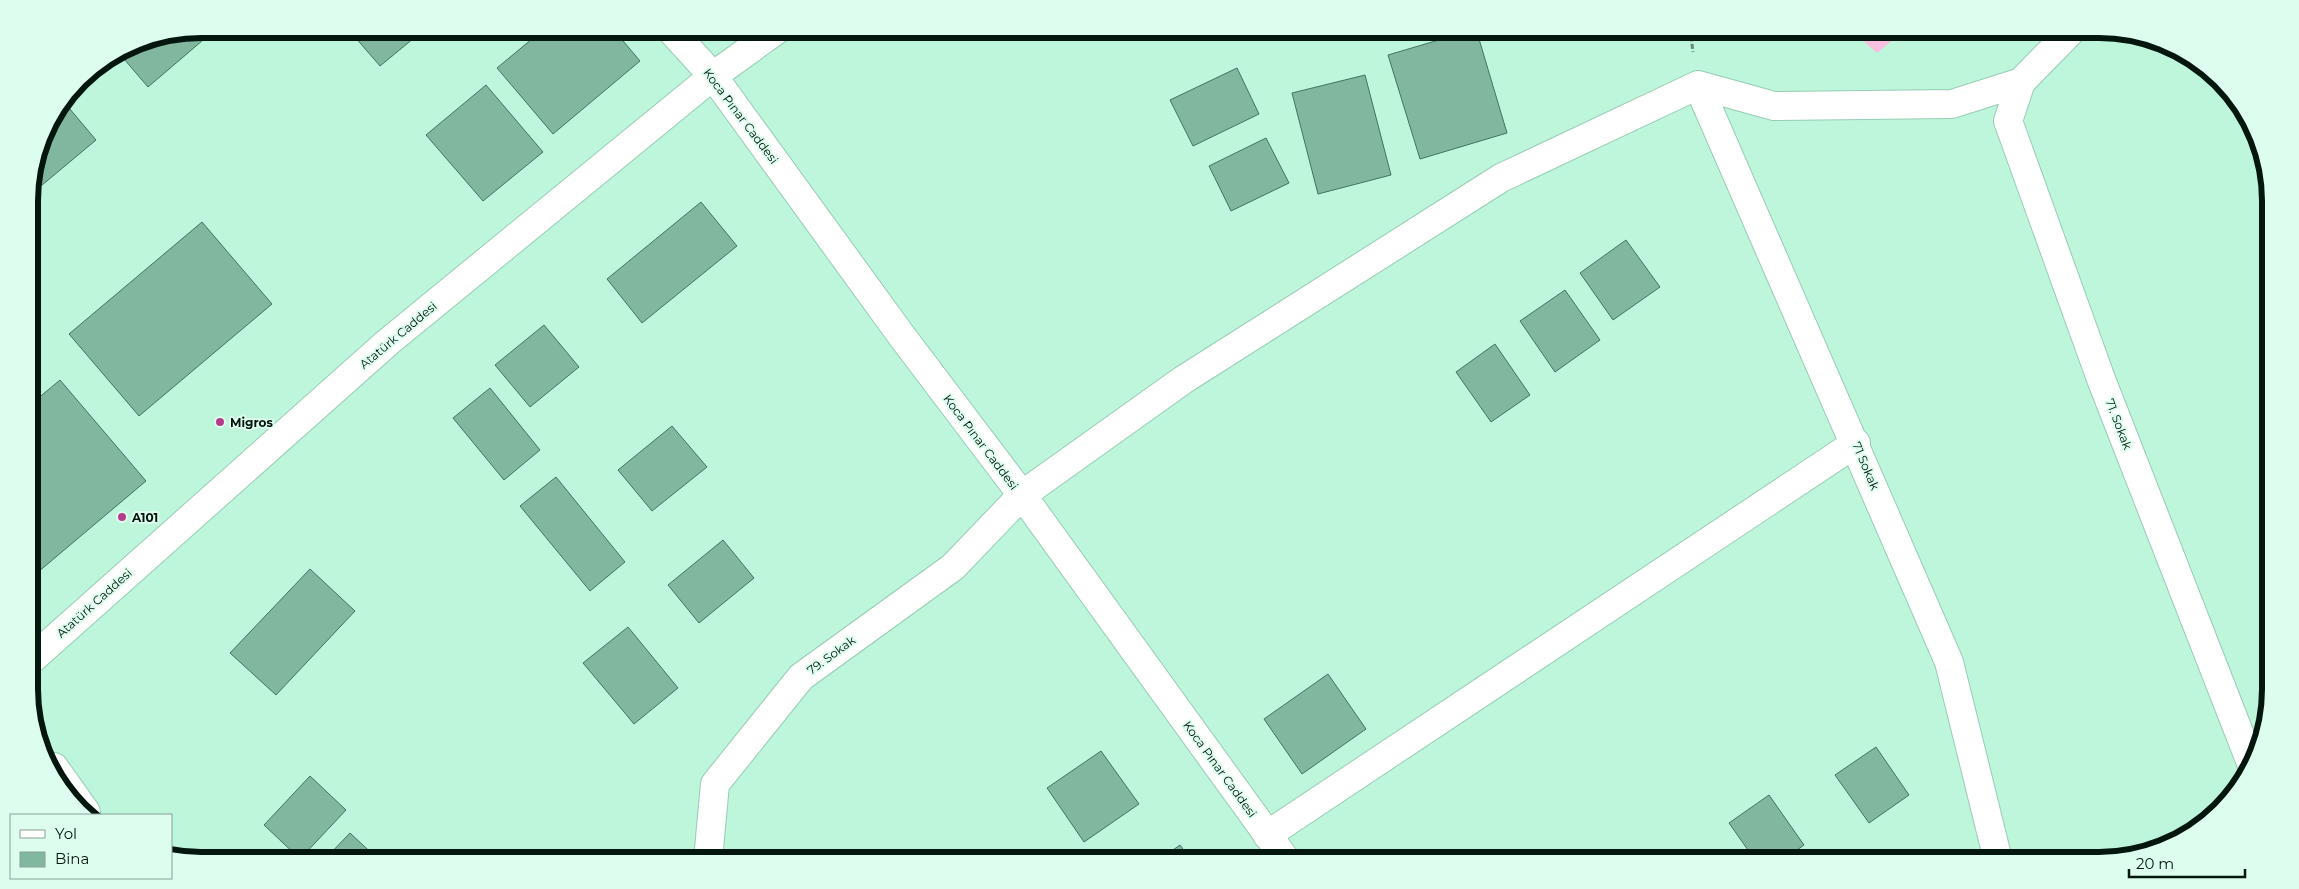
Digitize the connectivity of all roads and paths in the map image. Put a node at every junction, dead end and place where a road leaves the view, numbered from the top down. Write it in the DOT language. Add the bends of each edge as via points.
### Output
graph roads {
  1 [pos="678,38"];
  2 [pos="766,38"];
  3 [pos="2064,38"];
  4 [pos="713,76"];
  5 [pos="2020,82"];
  6 [pos="1698,85"];
  7 [pos="1856,443"];
  8 [pos="1022,495"];
  9 [pos="38,654"];
  10 [pos="2247,755"];
  11 [pos="1267,835"];
  12 [pos="1279,851"];
  13 [pos="1996,851"];
  14 [pos="709,852"];
  1 -- 4 [label="street, Koca Pınar Caddesi"];
  2 -- 4 [label="street, Atatürk Caddesi"];
  3 -- 5 [label="street"];
  4 -- 8 [label="street, Koca Pınar Caddesi"];
  4 -- 9 [label="street, Atatürk Caddesi" via="388,342"];
  5 -- 6 [label="street" via="1952,104 1774,106"];
  5 -- 10 [label="street, 71. Sokak" via="2008,121 2102,379"];
  6 -- 7 [label="street, 71 Sokak"];
  6 -- 8 [label="street, 79. Sokak" via="1501,178 1182,380"];
  7 -- 11 [label="street"];
  7 -- 13 [label="street, 71 Sokak" via="1949,662"];
  8 -- 11 [label="street, Koca Pınar Caddesi"];
  8 -- 14 [label="street, 79. Sokak" via="953,567 801,677 715,784"];
  11 -- 12 [label="street, Koca Pınar Caddesi"];
}
